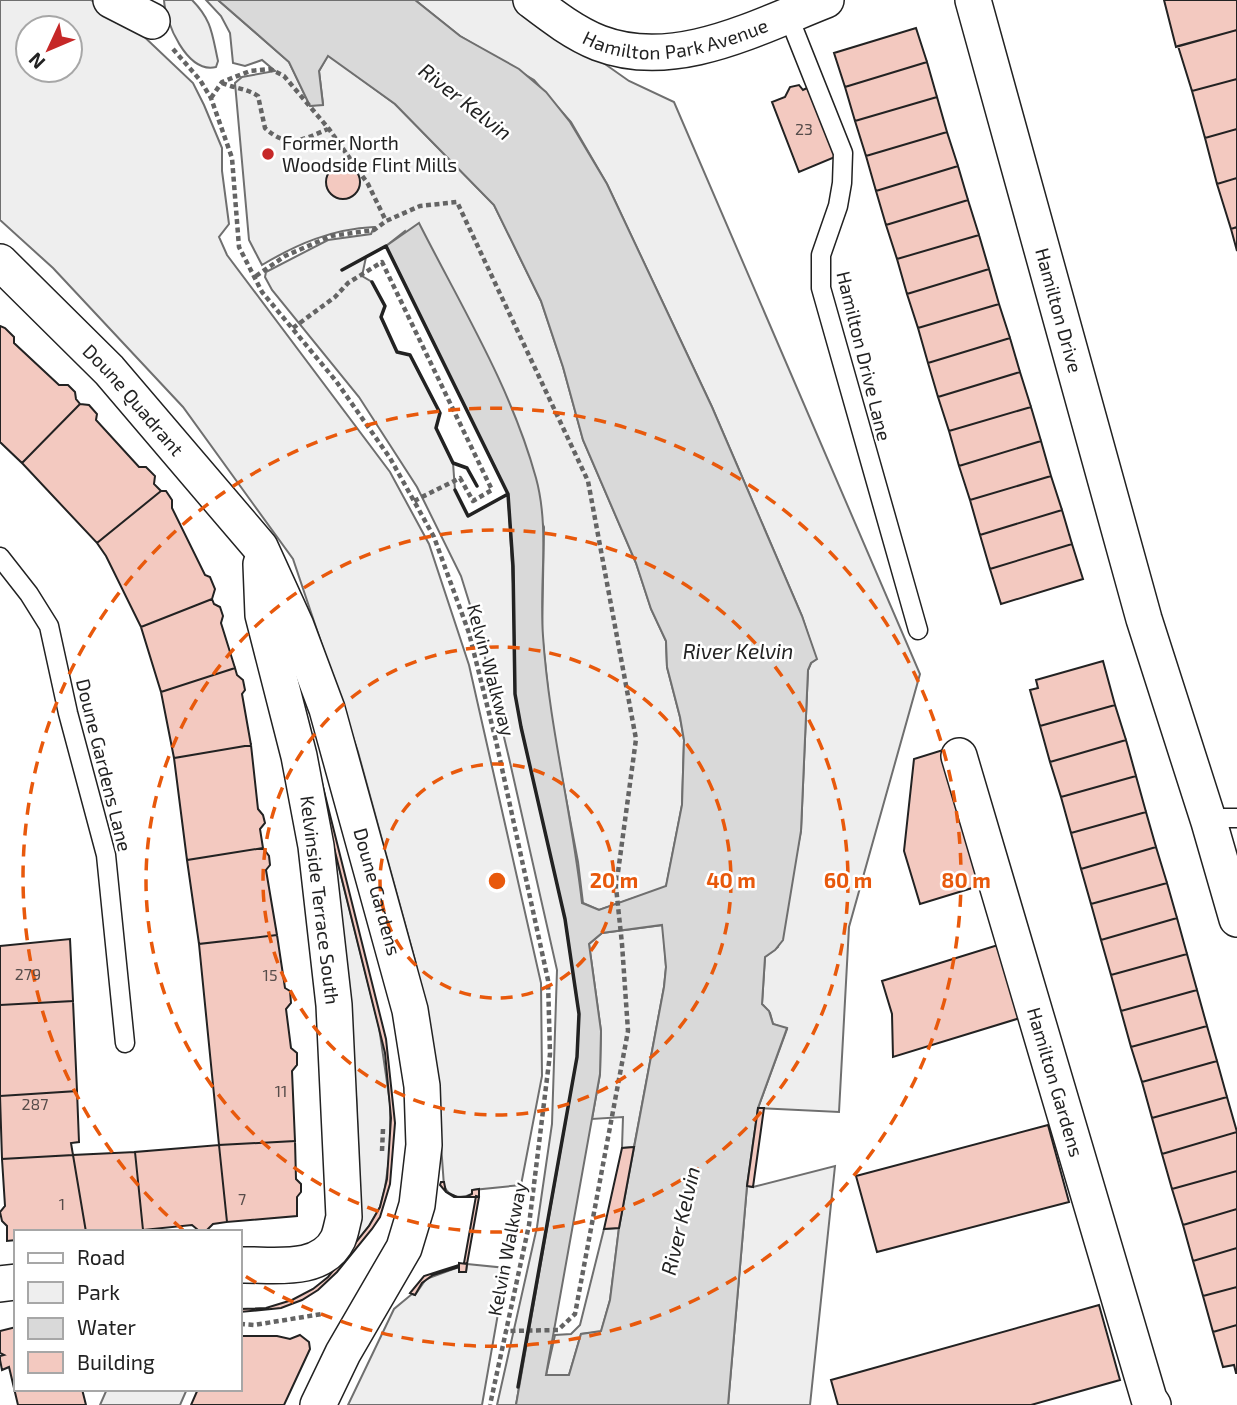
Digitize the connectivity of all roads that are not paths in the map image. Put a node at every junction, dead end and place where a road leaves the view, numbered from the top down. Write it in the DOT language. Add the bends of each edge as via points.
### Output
graph roads {
  1 [pos="111,0"];
  2 [pos="531,0"];
  3 [pos="826,0"];
  4 [pos="973,0"];
  5 [pos="788,15"];
  6 [pos="152,21"];
  7 [pos="0,262"];
  8 [pos="260,547"];
  9 [pos="0,557"];
  10 [pos="918,629"];
  11 [pos="959,756"];
  12 [pos="1223,820"];
  13 [pos="1237,919"];
  14 [pos="125,1042"];
  15 [pos="242,1265"];
  16 [pos="318,1405"];
  17 [pos="1153,1405"];
  1 -- 6 [label="street"];
  2 -- 5 [label="street, Hamilton Park Avenue" via="588,38 632,51 713,44"];
  3 -- 5 [label="street, Hamilton Park Avenue"];
  4 -- 12 [label="street, Hamilton Drive" via="1148,635"];
  5 -- 10 [label="lane, Hamilton Drive Lane" via="843,153 838,206 821,255 821,288"];
  7 -- 8 [label="street, Doune Quadrant" via="108,370"];
  8 -- 15 [label="street, Kelvinside Terrace South" via="263,615 299,756 316,846 334,1005 344,1217 337,1240 326,1254 308,1264"];
  8 -- 16 [label="street, Doune Gardens" via="327,709 410,1010 422,1086 424,1145 417,1205 404,1248"];
  9 -- 14 [label="lane, Doune Gardens Lane" via="49,625 106,855"];
  11 -- 17 [label="street, Hamilton Gardens"];
  12 -- 13 [label="street, Hamilton Drive"];
}
